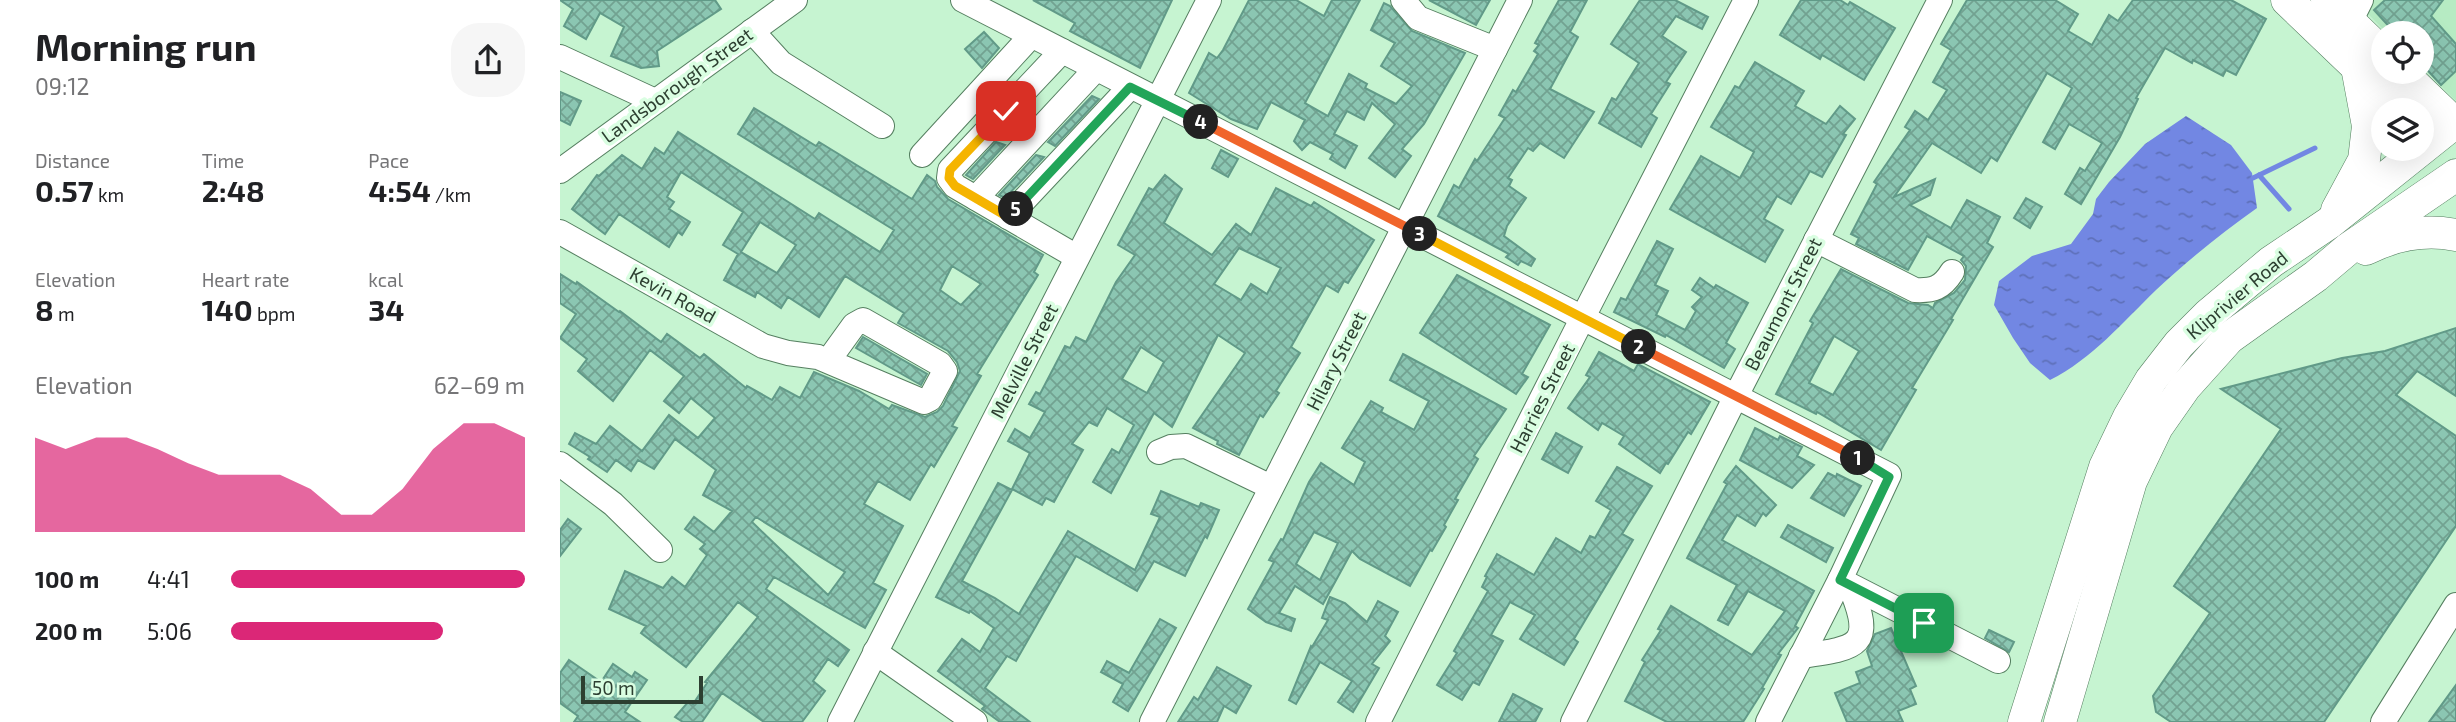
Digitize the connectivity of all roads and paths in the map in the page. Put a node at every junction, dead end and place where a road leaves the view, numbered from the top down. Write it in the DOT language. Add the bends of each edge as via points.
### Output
graph roads {
  1 [pos="795,0"];
  2 [pos="963,0"];
  3 [pos="1209,0"];
  4 [pos="1403,0"];
  5 [pos="1520,0"];
  6 [pos="1746,0"];
  7 [pos="1940,0"];
  8 [pos="2287,0"];
  9 [pos="2327,0"];
  10 [pos="2355,11"];
  11 [pos="752,31"];
  12 [pos="1031,36"];
  13 [pos="1495,49"];
  14 [pos="1062,51"];
  15 [pos="560,57"];
  16 [pos="2370,61"];
  17 [pos="1096,69"];
  18 [pos="2413,84"];
  19 [pos="1130,87"];
  20 [pos="2390,98"];
  21 [pos="655,100"];
  22 [pos="1158,101"];
  23 [pos="2455,124"];
  24 [pos="882,125"];
  25 [pos="2434,136"];
  26 [pos="2434,150"];
  27 [pos="922,155"];
  28 [pos="2402,161"];
  29 [pos="560,171"];
  30 [pos="2456,173"];
  31 [pos="976,198"];
  32 [pos="1008,217"];
  33 [pos="2329,223"];
  34 [pos="1405,226"];
  35 [pos="560,232"];
  36 [pos="2456,235"];
  37 [pos="1816,240"];
  38 [pos="1077,257"];
  39 [pos="1952,272"];
  40 [pos="2316,276"];
  41 [pos="1582,319"];
  42 [pos="828,361"];
  43 [pos="1737,396"];
  44 [pos="1159,452"];
  45 [pos="560,464"];
  46 [pos="1271,487"];
  47 [pos="660,550"];
  48 [pos="1845,583"];
  49 [pos="2456,605"];
  50 [pos="875,652"];
  51 [pos="1801,656"];
  52 [pos="1998,661"];
  53 [pos="840,722"];
  54 [pos="975,722"];
  55 [pos="1152,722"];
  56 [pos="1378,722"];
  57 [pos="1573,722"];
  58 [pos="1768,722"];
  59 [pos="2024,722"];
  60 [pos="2060,722"];
  61 [pos="2383,722"];
  1 -- 11 [label="street, Landsborough Street"];
  2 -- 12 [label="street"];
  3 -- 22 [label="street, Melville Street"];
  4 -- 13 [label="street" via="1418,18"];
  5 -- 13 [label="street, Hilary Street"];
  6 -- 41 [label="street, Harries Street"];
  7 -- 37 [label="street, Beaumont Street"];
  8 -- 16 [label="main road"];
  9 -- 10 [label="main road"];
  10 -- 16 [label="main road"];
  11 -- 21 [label="street, Landsborough Street"];
  11 -- 24 [label="street" via="782,63"];
  12 -- 14 [label="street"];
  12 -- 27 [label="street"];
  13 -- 34 [label="street, Hilary Street"];
  14 -- 17 [label="street"];
  14 -- 31 [label="street" via="950,170 955,186"];
  15 -- 21 [label="street"];
  16 -- 20 [label="main road"];
  16 -- 33 [label="main road" via="2364,160"];
  17 -- 19 [label="street"];
  17 -- 31 [label="street"];
  18 -- 23 [label="main road"];
  19 -- 22 [label="street"];
  19 -- 32 [label="street"];
  21 -- 29 [label="street, Landsborough Street"];
  22 -- 34 [label="street"];
  22 -- 38 [label="street, Melville Street"];
  23 -- 25 [label="main road, Kliprivier Road"];
  26 -- 30 [label="main road"];
  28 -- 33 [label="main road, Kliprivier Road"];
  30 -- 40 [label="main road, Kliprivier Road"];
  31 -- 32 [label="street"];
  32 -- 38 [label="street"];
  33 -- 59 [label="main road, Kliprivier Road" via="2271,262 2208,316 2179,344 2146,389 2105,467"];
  34 -- 41 [label="street"];
  34 -- 46 [label="street, Hilary Street"];
  35 -- 42 [label="street, Kevin Road" via="763,346"];
  36 -- 40 [label="main road" via="2437,232 2377,243"];
  37 -- 39 [label="street" via="1915,290 1944,285"];
  37 -- 43 [label="street, Beaumont Street"];
  38 -- 50 [label="street, Melville Street"];
  40 -- 60 [label="main road, Kliprivier Road" via="2229,338 2157,427 2131,481"];
  41 -- 43 [label="street"];
  41 -- 56 [label="street, Harries Street"];
  43 -- 48 [label="street" via="1889,475"];
  43 -- 57 [label="street, Beaumont Street"];
  44 -- 46 [label="street" via="1185,446"];
  45 -- 47 [label="street" via="613,504"];
  46 -- 55 [label="street, Hilary Street"];
  48 -- 51 [label="street"];
  48 -- 51 [label="street" via="1860,610 1863,626 1858,639 1849,647"];
  48 -- 52 [label="street"];
  49 -- 61 [label="street"];
  50 -- 53 [label="street, Melville Street"];
  50 -- 54 [label="street"];
  51 -- 58 [label="street"];
}
